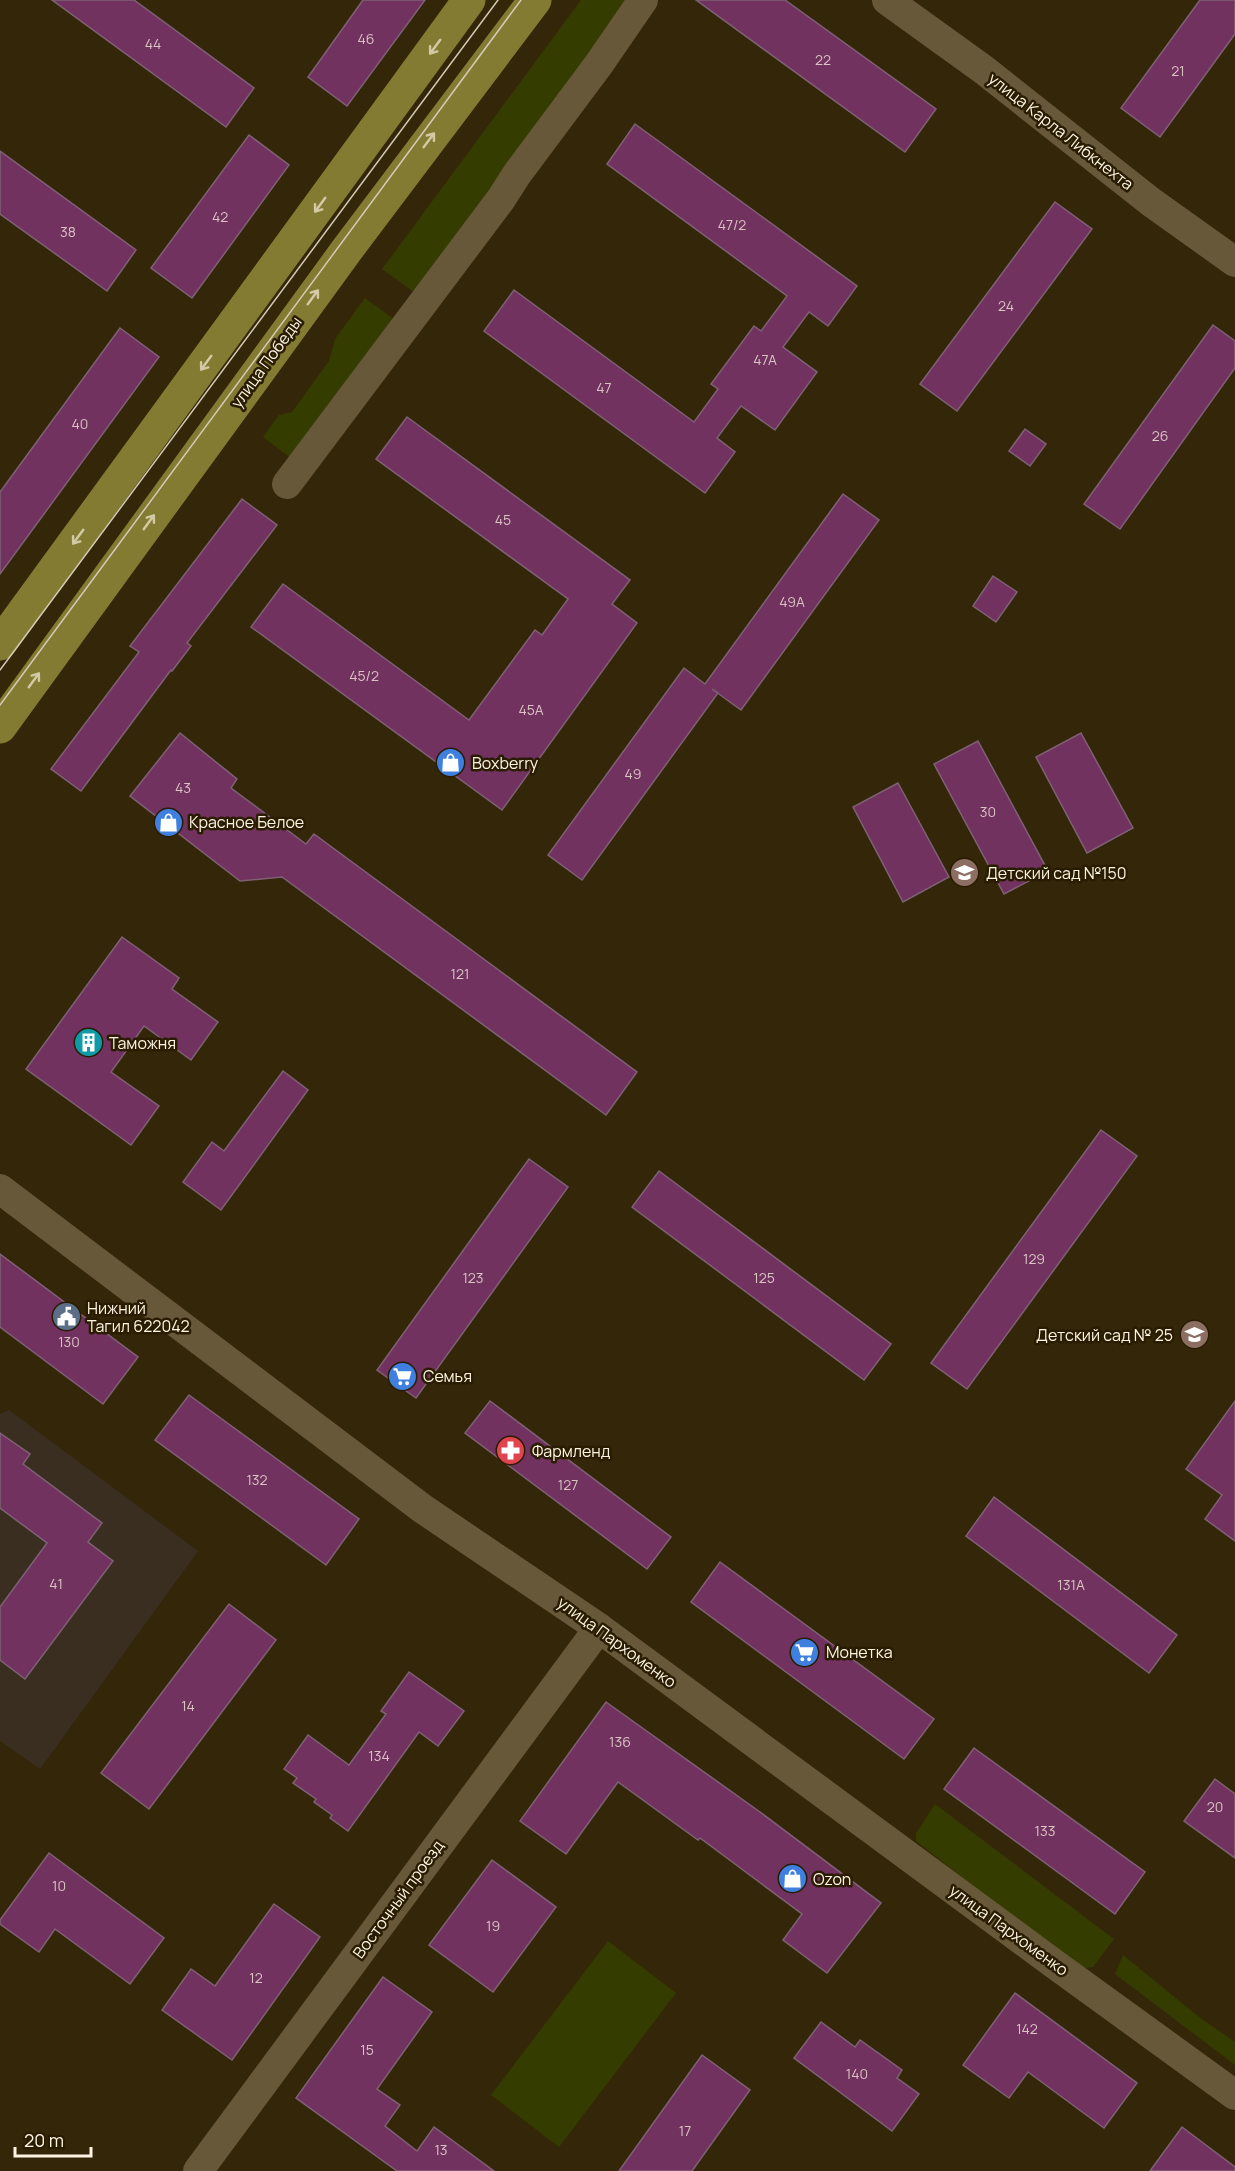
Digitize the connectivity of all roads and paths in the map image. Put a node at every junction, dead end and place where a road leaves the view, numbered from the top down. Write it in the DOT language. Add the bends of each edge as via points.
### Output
graph roads {
  1 [pos="469,0"];
  2 [pos="535,0"];
  3 [pos="643,0"];
  4 [pos="886,0"];
  5 [pos="1235,262"];
  6 [pos="287,484"];
  7 [pos="0,644"];
  8 [pos="0,727"];
  9 [pos="0,1189"];
  10 [pos="599,1628"];
  11 [pos="1235,2095"];
  12 [pos="198,2171"];
  1 -- 7 [label="main road, one-way"];
  8 -- 2 [label="main road, улица Победы, one-way" via="346,251"];
  3 -- 6 [label="street" via="501,199"];
  4 -- 5 [label="street, улица Карла Либкнехта"];
  9 -- 10 [label="street, улица Пархоменко" via="423,1509"];
  10 -- 11 [label="street, улица Пархоменко"];
  10 -- 12 [label="street, Восточный проезд"];
}
